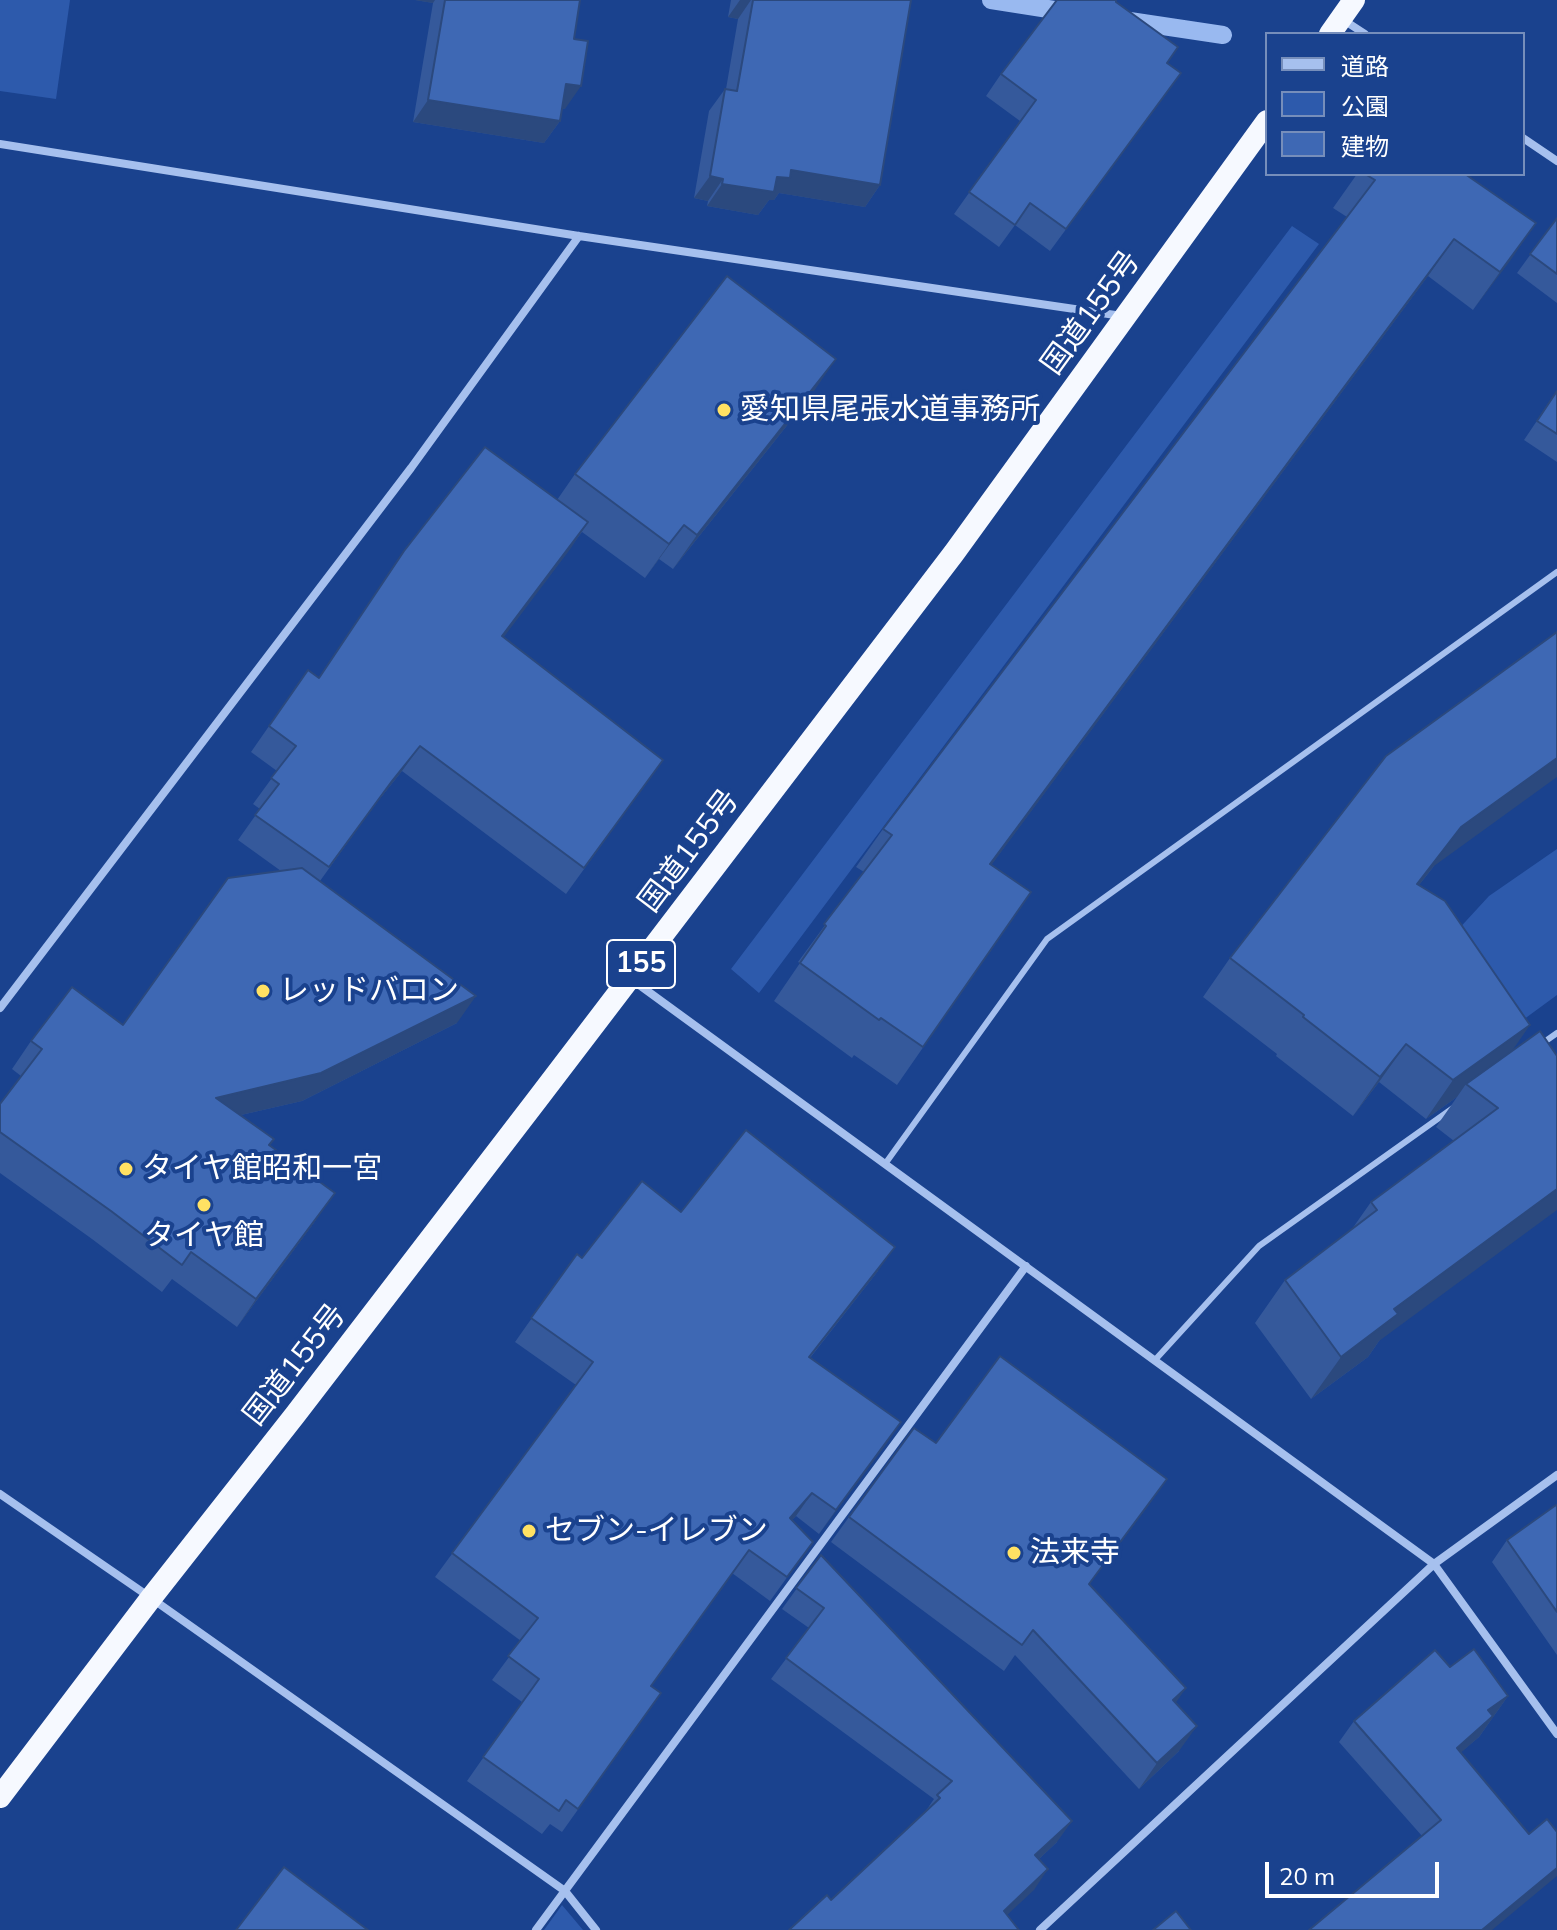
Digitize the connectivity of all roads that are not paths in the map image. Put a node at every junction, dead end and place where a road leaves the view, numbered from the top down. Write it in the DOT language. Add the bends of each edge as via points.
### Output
graph roads {
  1 [pos="1342,18"];
  2 [pos="1362,32"];
  3 [pos="1265,124"];
  4 [pos="1525,139"];
  5 [pos="0,144"];
  6 [pos="1557,161"];
  7 [pos="579,236"];
  8 [pos="1125,316"];
  9 [pos="1557,572"];
  10 [pos="630,978"];
  11 [pos="0,1008"];
  12 [pos="1557,1033"];
  13 [pos="1531,1052"];
  14 [pos="1453,1107"];
  15 [pos="885,1164"];
  16 [pos="1026,1266"];
  17 [pos="1155,1360"];
  18 [pos="1557,1475"];
  19 [pos="0,1494"];
  20 [pos="1434,1564"];
  21 [pos="151,1598"];
  22 [pos="1557,1734"];
  23 [pos="0,1797"];
  24 [pos="565,1891"];
  25 [pos="536,1930"];
  26 [pos="596,1930"];
  27 [pos="1040,1930"];
  1 -- 2 [label="street"];
  3 -- 8 [label="highway, 国道155号 / 155"];
  4 -- 6 [label="street"];
  5 -- 7 [label="street"];
  7 -- 8 [label="street"];
  7 -- 11 [label="street" via="411,468"];
  8 -- 10 [label="highway, 国道155号 / 155" via="954,553"];
  9 -- 15 [label="lane" via="1047,939"];
  10 -- 15 [label="street"];
  10 -- 21 [label="highway, 国道155号 / 155"];
  12 -- 13 [label="lane"];
  14 -- 17 [label="lane" via="1259,1246"];
  15 -- 16 [label="street"];
  16 -- 17 [label="street"];
  16 -- 24 [label="street"];
  17 -- 20 [label="street"];
  18 -- 20 [label="street"];
  19 -- 21 [label="street"];
  20 -- 22 [label="street"];
  20 -- 27 [label="street"];
  21 -- 23 [label="highway, 国道155号 / 155"];
  21 -- 24 [label="street"];
  24 -- 25 [label="street"];
  24 -- 26 [label="street"];
}
